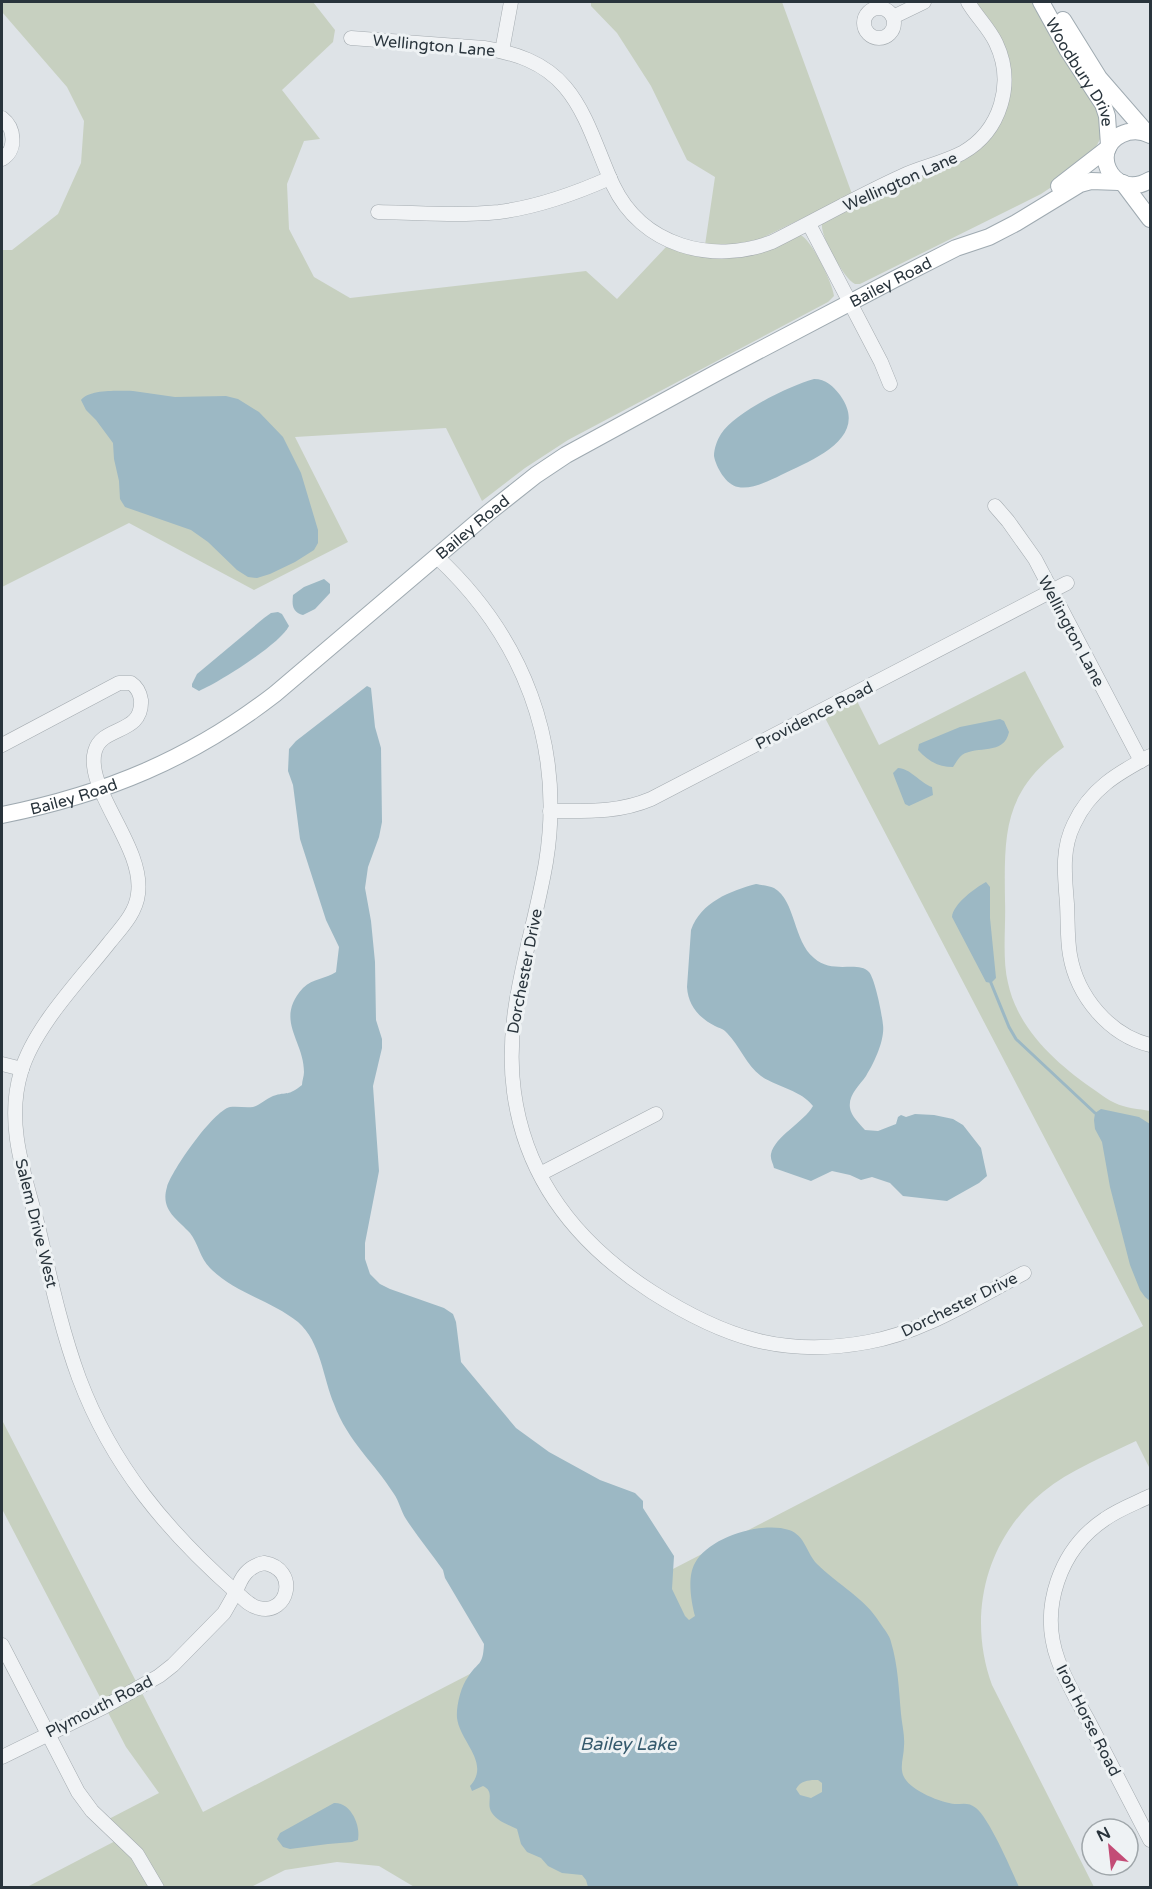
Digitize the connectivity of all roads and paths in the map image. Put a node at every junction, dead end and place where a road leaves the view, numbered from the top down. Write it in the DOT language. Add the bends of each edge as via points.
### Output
graph roads {
  1 [pos="511,2"];
  2 [pos="924,2"];
  3 [pos="968,2"];
  4 [pos="1041,2"];
  5 [pos="1053,2"];
  6 [pos="893,17"];
  7 [pos="351,38"];
  8 [pos="502,51"];
  9 [pos="2,118"];
  10 [pos="1149,134"];
  11 [pos="1109,147"];
  12 [pos="2,159"];
  13 [pos="610,178"];
  14 [pos="1150,180"];
  15 [pos="1121,183"];
  16 [pos="378,212"];
  17 [pos="1150,219"];
  18 [pos="809,224"];
  19 [pos="956,248"];
  20 [pos="850,303"];
  21 [pos="890,384"];
  22 [pos="995,506"];
  23 [pos="436,557"];
  24 [pos="1067,583"];
  25 [pos="1051,591"];
  26 [pos="2,745"];
  27 [pos="1146,759"];
  28 [pos="102,790"];
  29 [pos="550,811"];
  30 [pos="2,815"];
  31 [pos="1150,1045"];
  32 [pos="2,1064"];
  33 [pos="22,1070"];
  34 [pos="656,1114"];
  35 [pos="540,1174"];
  36 [pos="1024,1273"];
  37 [pos="1150,1496"];
  38 [pos="236,1592"];
  39 [pos="2,1645"];
  40 [pos="47,1733"];
  41 [pos="2,1756"];
  42 [pos="1150,1840"];
  43 [pos="157,1887"];
  1 -- 8 [label="street"];
  2 -- 6 [label="street"];
  3 -- 18 [label="street, Wellington Lane" via="996,43 1004,69 1003,100 992,126 963,152 886,184"];
  4 -- 11 [label="main road, Woodbury Drive" via="1066,49 1103,104"];
  5 -- 10 [label="main road, Woodbury Drive" via="1096,74"];
  7 -- 8 [label="street, Wellington Lane"];
  8 -- 13 [label="street, Wellington Lane" via="535,63 564,86 578,105"];
  9 -- 12 [label="street" via="13,137 12,147"];
  10 -- 11 [label="main road, Bailey Road" via="1125,133"];
  11 -- 15 [label="main road, Woodbury Drive" via="1108,169"];
  11 -- 19 [label="main road, Bailey Road" via="1050,192"];
  13 -- 16 [label="street" via="563,197 510,210"];
  13 -- 18 [label="street, Wellington Lane" via="624,203 643,224 689,249 719,252 757,248"];
  14 -- 15 [label="main road, Bailey Road" via="1136,185"];
  15 -- 17 [label="main road"];
  15 -- 19 [label="main road, Bailey Road" via="1084,182 989,237"];
  18 -- 20 [label="street"];
  19 -- 20 [label="main road, Bailey Road"];
  20 -- 21 [label="street"];
  20 -- 23 [label="main road, Bailey Road" via="566,455 504,499"];
  22 -- 25 [label="street, Wellington Lane" via="1024,543"];
  23 -- 28 [label="main road, Bailey Road" via="240,720 172,760"];
  23 -- 29 [label="street, Dorchester Drive" via="489,615 522,673 544,740"];
  24 -- 25 [label="street, Providence Road"];
  25 -- 27 [label="street, Wellington Lane"];
  25 -- 29 [label="street, Providence Road" via="651,799 611,811"];
  26 -- 28 [label="street, Salem Drive West" via="119,683 128,682 136,687 140,709 126,728 105,737 96,748 94,768"];
  27 -- 31 [label="street" via="1111,778 1085,804 1072,826 1064,862 1070,955 1079,984 1108,1023"];
  28 -- 30 [label="main road, Bailey Road"];
  28 -- 33 [label="street, Salem Drive West" via="134,860 139,877 136,903 125,923 39,1034"];
  29 -- 35 [label="street, Dorchester Drive" via="546,862 515,1006 510,1055 521,1128"];
  32 -- 33 [label="street"];
  33 -- 38 [label="street, Salem Drive West" via="14,1112 17,1143 66,1338 83,1388 111,1446 152,1508"];
  34 -- 35 [label="street"];
  35 -- 36 [label="street, Dorchester Drive" via="574,1227 631,1278 706,1324 781,1346 837,1347 901,1334"];
  37 -- 42 [label="street, Iron Horse Road" via="1106,1518 1076,1546 1056,1583 1051,1622 1053,1643 1064,1674"];
  38 -- 40 [label="street, Plymouth Road" via="224,1613 166,1671"];
  39 -- 40 [label="street"];
  40 -- 41 [label="street, Plymouth Road"];
  40 -- 43 [label="street" via="82,1800 137,1854"];
}
